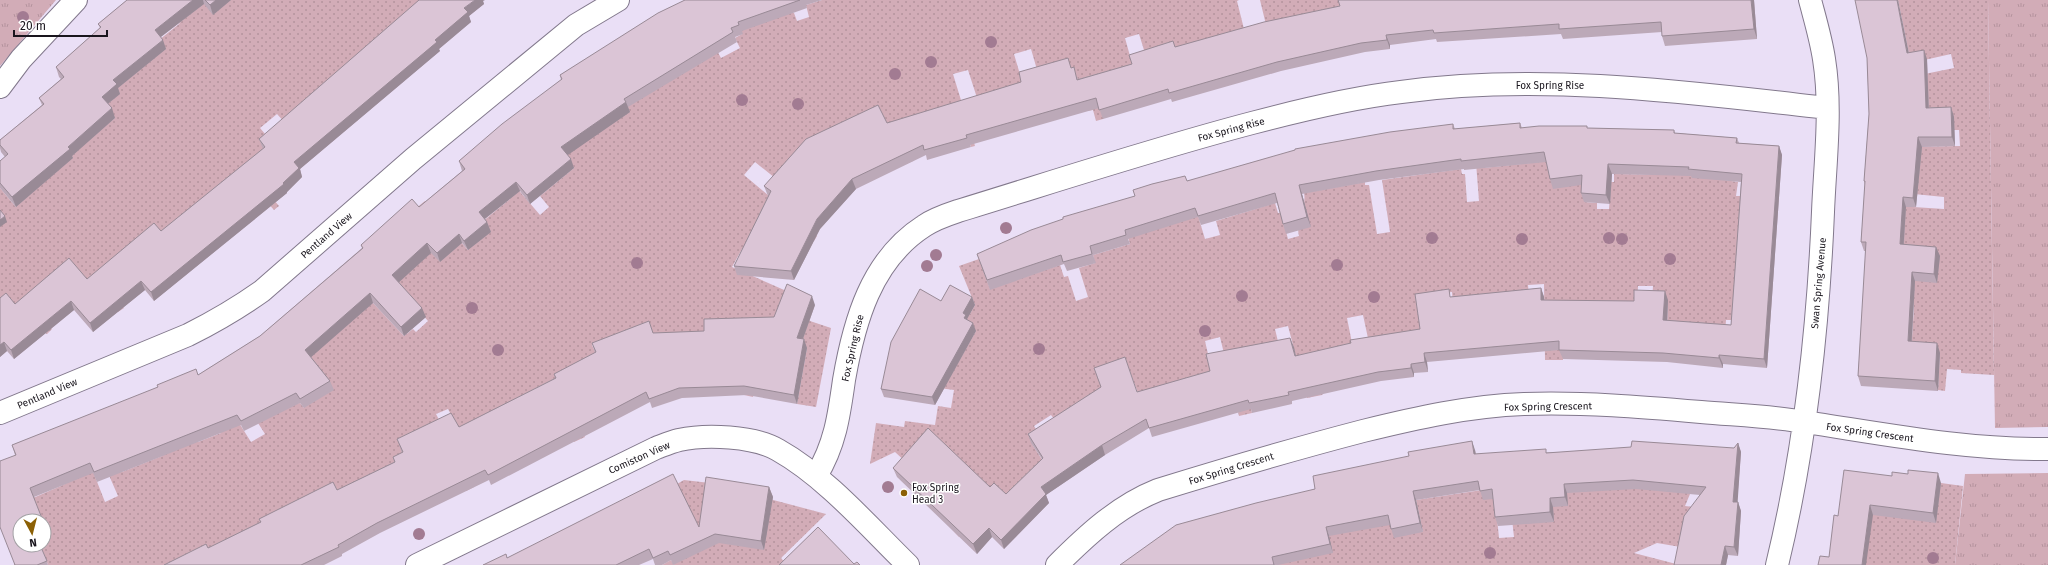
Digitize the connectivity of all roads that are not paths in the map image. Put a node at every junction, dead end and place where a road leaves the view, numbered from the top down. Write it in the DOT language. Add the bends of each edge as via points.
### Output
graph roads {
  1 [pos="76,0"];
  2 [pos="618,0"];
  3 [pos="1810,0"];
  4 [pos="0,87"];
  5 [pos="1827,108"];
  6 [pos="0,413"];
  7 [pos="1805,422"];
  8 [pos="2048,449"];
  9 [pos="816,476"];
  10 [pos="417,565"];
  11 [pos="908,565"];
  12 [pos="1058,565"];
  13 [pos="1777,565"];
  1 -- 4 [label="street" via="26,53"];
  2 -- 6 [label="street, Pentland View" via="576,25 413,159 262,291 240,306 188,335"];
  3 -- 5 [label="street, Swan Spring Avenue" via="1824,60"];
  5 -- 7 [label="street, Swan Spring Avenue" via="1821,261"];
  5 -- 9 [label="street, Fox Spring Rise" via="1594,85 1479,85 1401,92 1325,104 1202,136 958,211 914,232 888,258 877,274 857,320 833,443"];
  7 -- 8 [label="street, Fox Spring Crescent" via="1960,444 2020,450"];
  7 -- 12 [label="street, Fox Spring Crescent" via="1658,408 1580,404 1523,404 1425,416 1303,446 1137,498 1088,533"];
  7 -- 13 [label="street, Swan Spring Avenue"];
  9 -- 10 [label="street, Comiston View" via="778,449 760,444 718,437 679,440 656,448"];
  9 -- 11 [label="street, Comiston View"];
}
